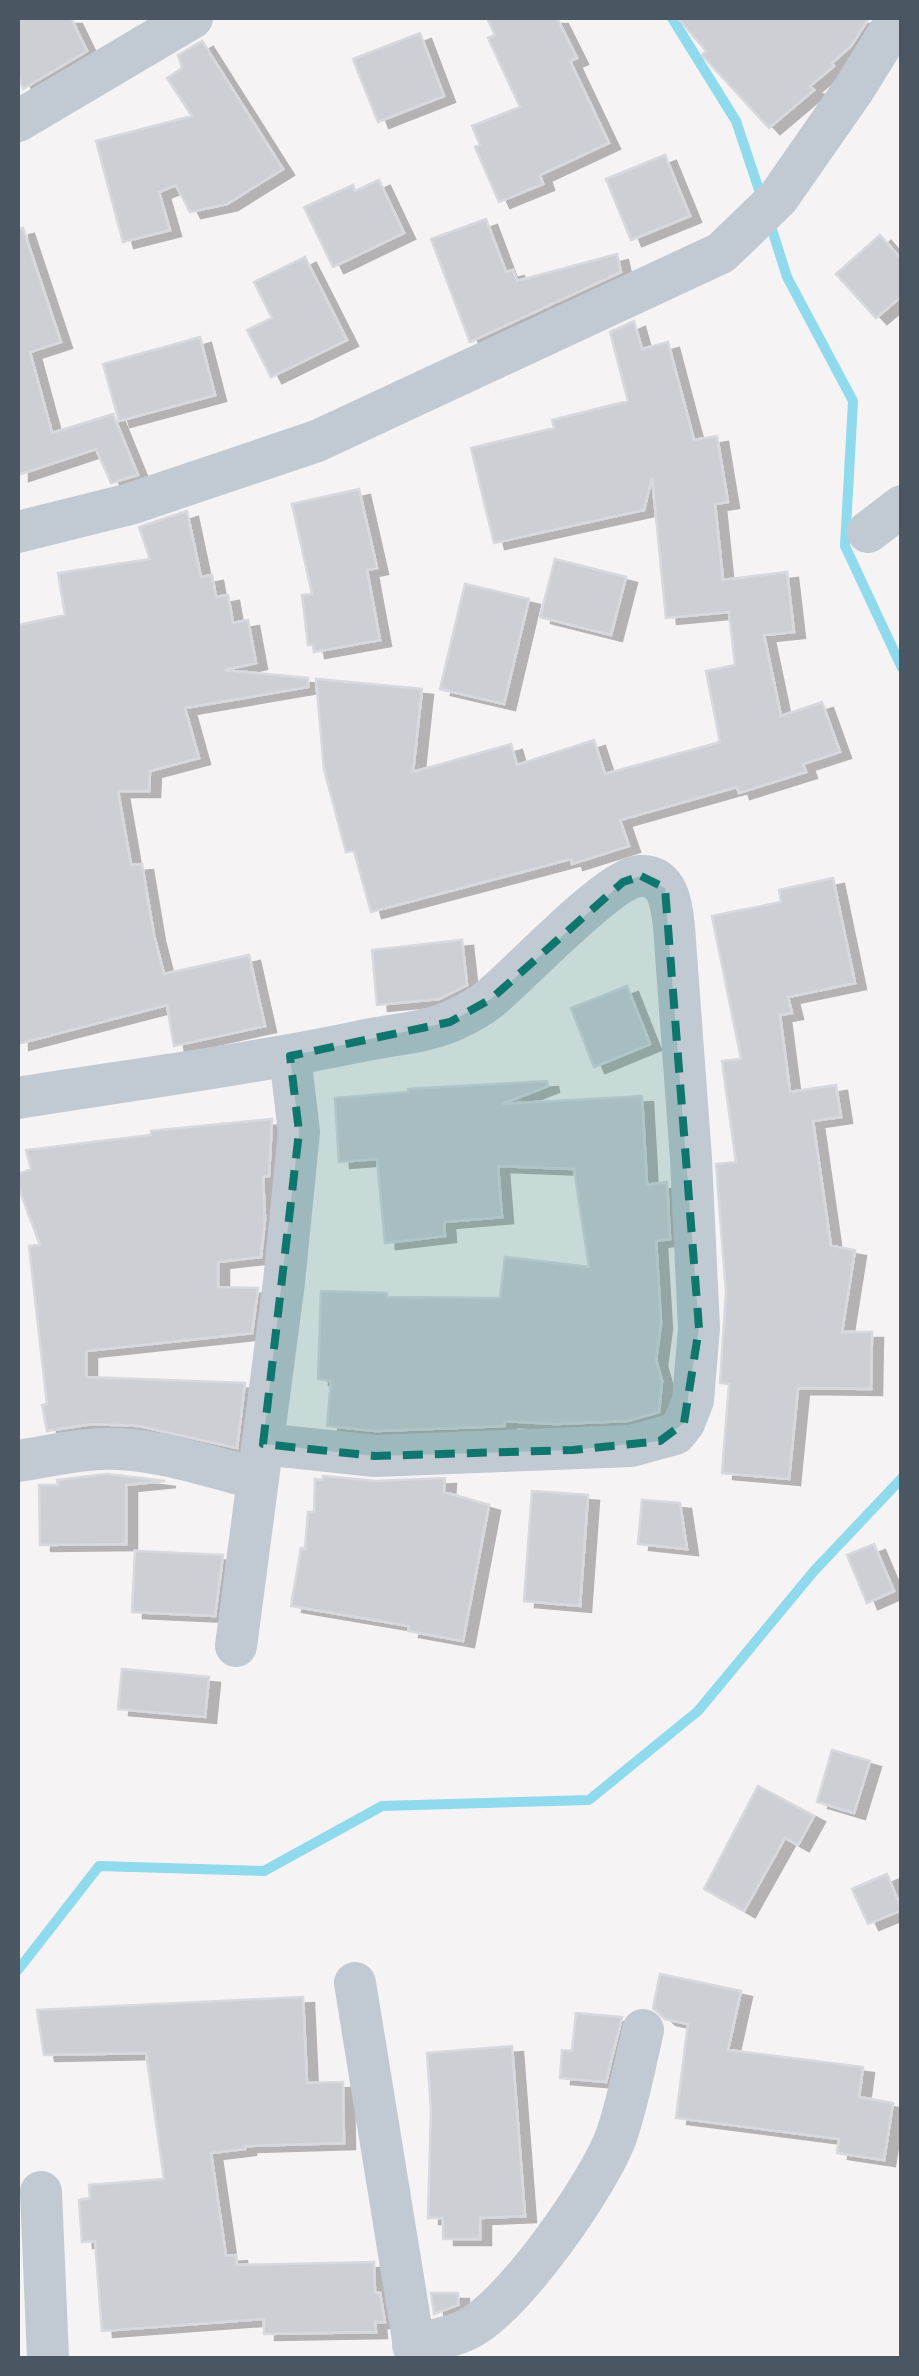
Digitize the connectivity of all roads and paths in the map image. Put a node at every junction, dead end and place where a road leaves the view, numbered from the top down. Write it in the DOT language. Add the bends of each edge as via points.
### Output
graph roads {
  1 [pos="192,18"];
  2 [pos="898,18"];
  3 [pos="18,121"];
  4 [pos="902,506"];
  5 [pos="18,532"];
  6 [pos="868,532"];
  7 [pos="290,1056"];
  8 [pos="18,1098"];
  9 [pos="18,1461"];
  10 [pos="260,1462"];
  11 [pos="236,1646"];
  12 [pos="355,1983"];
  13 [pos="643,2030"];
  14 [pos="41,2192"];
  15 [pos="414,2352"];
  16 [pos="48,2358"];
  1 -- 3 [label="street"];
  2 -- 5 [label="street" via="778,198 721,253 317,440 130,504"];
  4 -- 6 [label="street"];
  7 -- 8 [label="street"];
  7 -- 10 [label="street" via="300,1132"];
  7 -- 10 [label="street" via="450,1022 491,999 623,882 655,880 671,901 699,1328 693,1400 675,1434 660,1441"];
  9 -- 10 [label="street" via="119,1449"];
  10 -- 11 [label="street"];
  12 -- 15 [label="street"];
  13 -- 15 [label="street" via="617,2136 536,2264 499,2308 466,2331"];
  14 -- 16 [label="street"];
}
